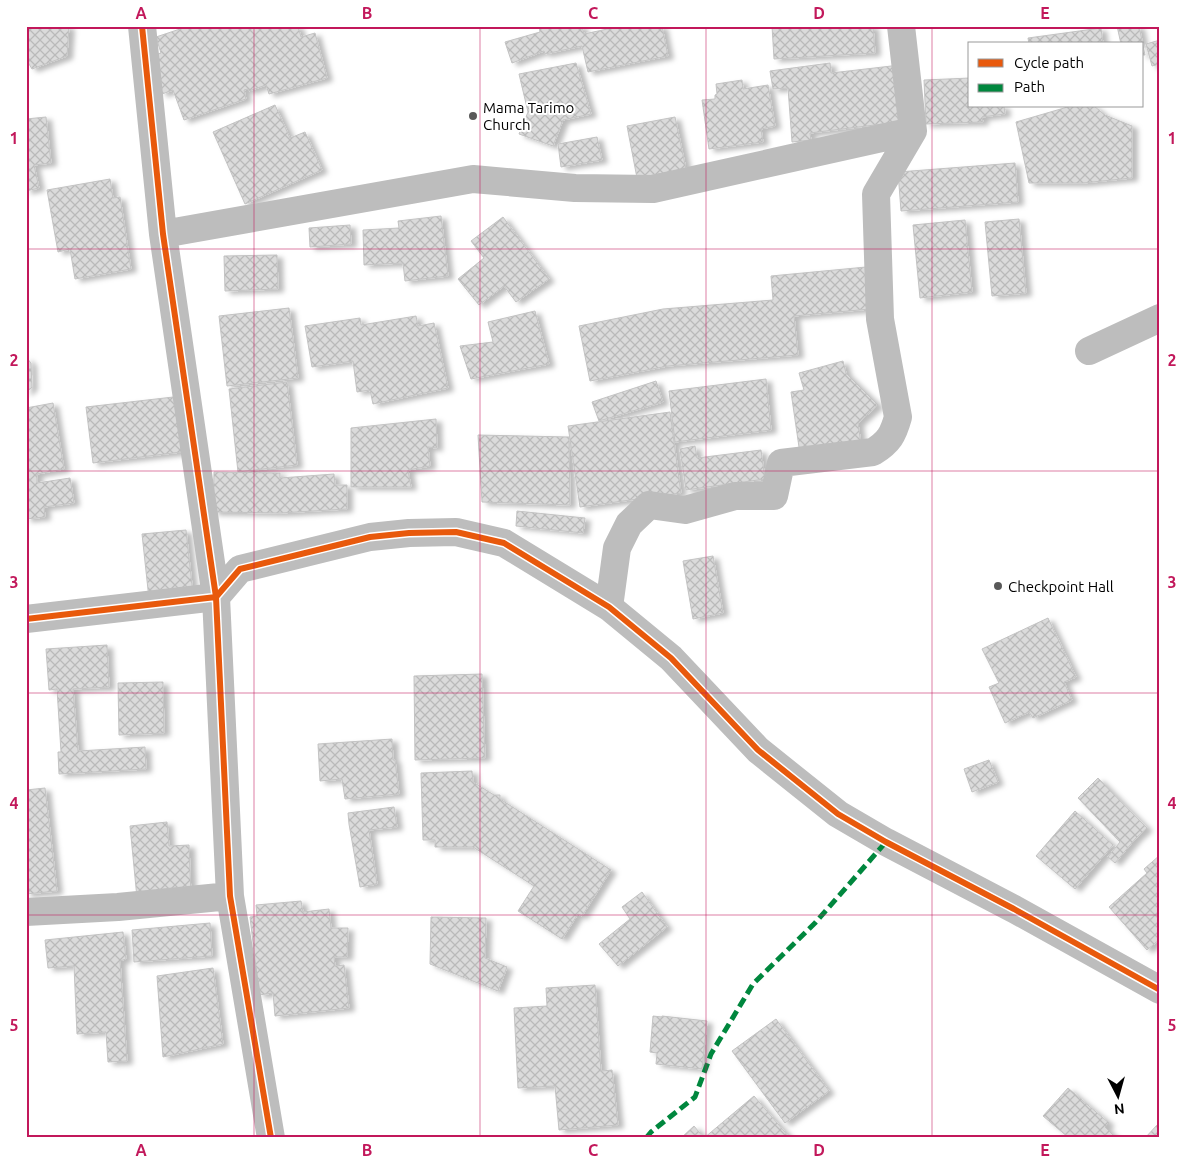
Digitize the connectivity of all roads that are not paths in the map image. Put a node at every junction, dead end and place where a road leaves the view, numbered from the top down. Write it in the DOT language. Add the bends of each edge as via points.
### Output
graph roads {
  1 [pos="142,26"];
  2 [pos="901,26"];
  3 [pos="913,131"];
  4 [pos="163,234"];
  5 [pos="1160,318"];
  6 [pos="1089,351"];
  7 [pos="216,597"];
  8 [pos="609,607"];
  9 [pos="26,619"];
  10 [pos="230,896"];
  11 [pos="26,912"];
  12 [pos="1160,990"];
  13 [pos="272,1138"];
  1 -- 4 [label="street"];
  2 -- 3 [label="street"];
  3 -- 4 [label="street" via="653,189 575,188 473,179"];
  3 -- 8 [label="street" via="876,194 880,319 898,417 895,429 885,444 873,452 781,463 774,496 734,496 685,510 649,505 629,524 617,548"];
  4 -- 7 [label="street"];
  5 -- 6 [label="street"];
  7 -- 8 [label="street" via="240,569 370,537 456,532 504,543"];
  7 -- 9 [label="street"];
  7 -- 10 [label="street"];
  8 -- 12 [label="street" via="671,658 758,750 838,814"];
  10 -- 11 [label="street"];
  10 -- 13 [label="street"];
}
